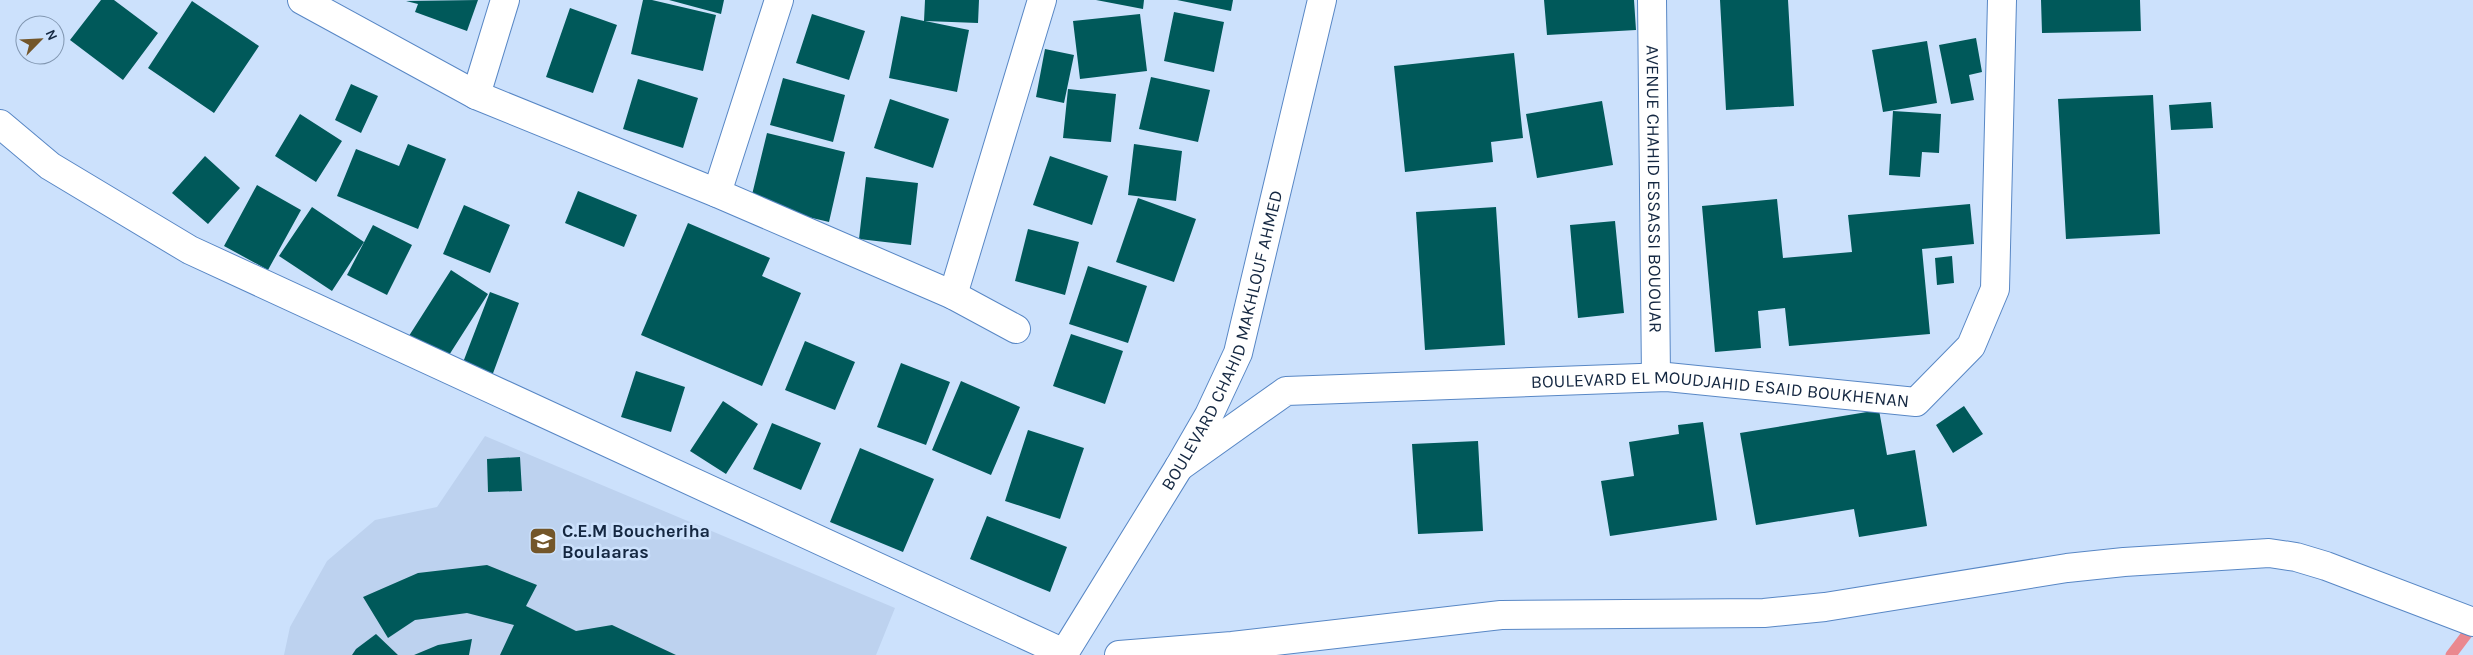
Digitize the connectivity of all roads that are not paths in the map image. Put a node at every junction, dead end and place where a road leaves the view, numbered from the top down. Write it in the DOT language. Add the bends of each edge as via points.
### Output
graph roads {
  1 [pos="302,0"];
  2 [pos="505,0"];
  3 [pos="779,0"];
  4 [pos="1042,0"];
  5 [pos="1322,0"];
  6 [pos="1652,0"];
  7 [pos="2002,0"];
  8 [pos="476,95"];
  9 [pos="0,124"];
  10 [pos="717,193"];
  11 [pos="953,295"];
  12 [pos="1016,330"];
  13 [pos="1656,377"];
  14 [pos="1179,467"];
  15 [pos="2473,622"];
  16 [pos="1063,654"];
  17 [pos="1119,655"];
  1 -- 8 [label="street"];
  2 -- 8 [label="street"];
  3 -- 10 [label="street"];
  4 -- 11 [label="street"];
  5 -- 14 [label="street, BOULEVARD CHAHID MAKHLOUF AHMED" via="1238,353 1209,415"];
  6 -- 13 [label="street, AVENUE CHAHID ESSASSI BOUOUAR"];
  7 -- 13 [label="street, BOULEVARD EL MOUDJAHID ESAID BOUKHENAN" via="1995,288 1972,346 1916,402"];
  8 -- 10 [label="street"];
  9 -- 16 [label="street" via="50,166 190,250"];
  10 -- 11 [label="street"];
  11 -- 12 [label="street"];
  13 -- 14 [label="street, BOULEVARD EL MOUDJAHID ESAID BOUKHENAN" via="1286,391"];
  14 -- 16 [label="street, BOULEVARD CHAHID MAKHLOUF AHMED"];
  15 -- 17 [label="street" via="2326,566 2269,553 2114,563 1825,608 1764,613 1501,616 1232,646"];
}
